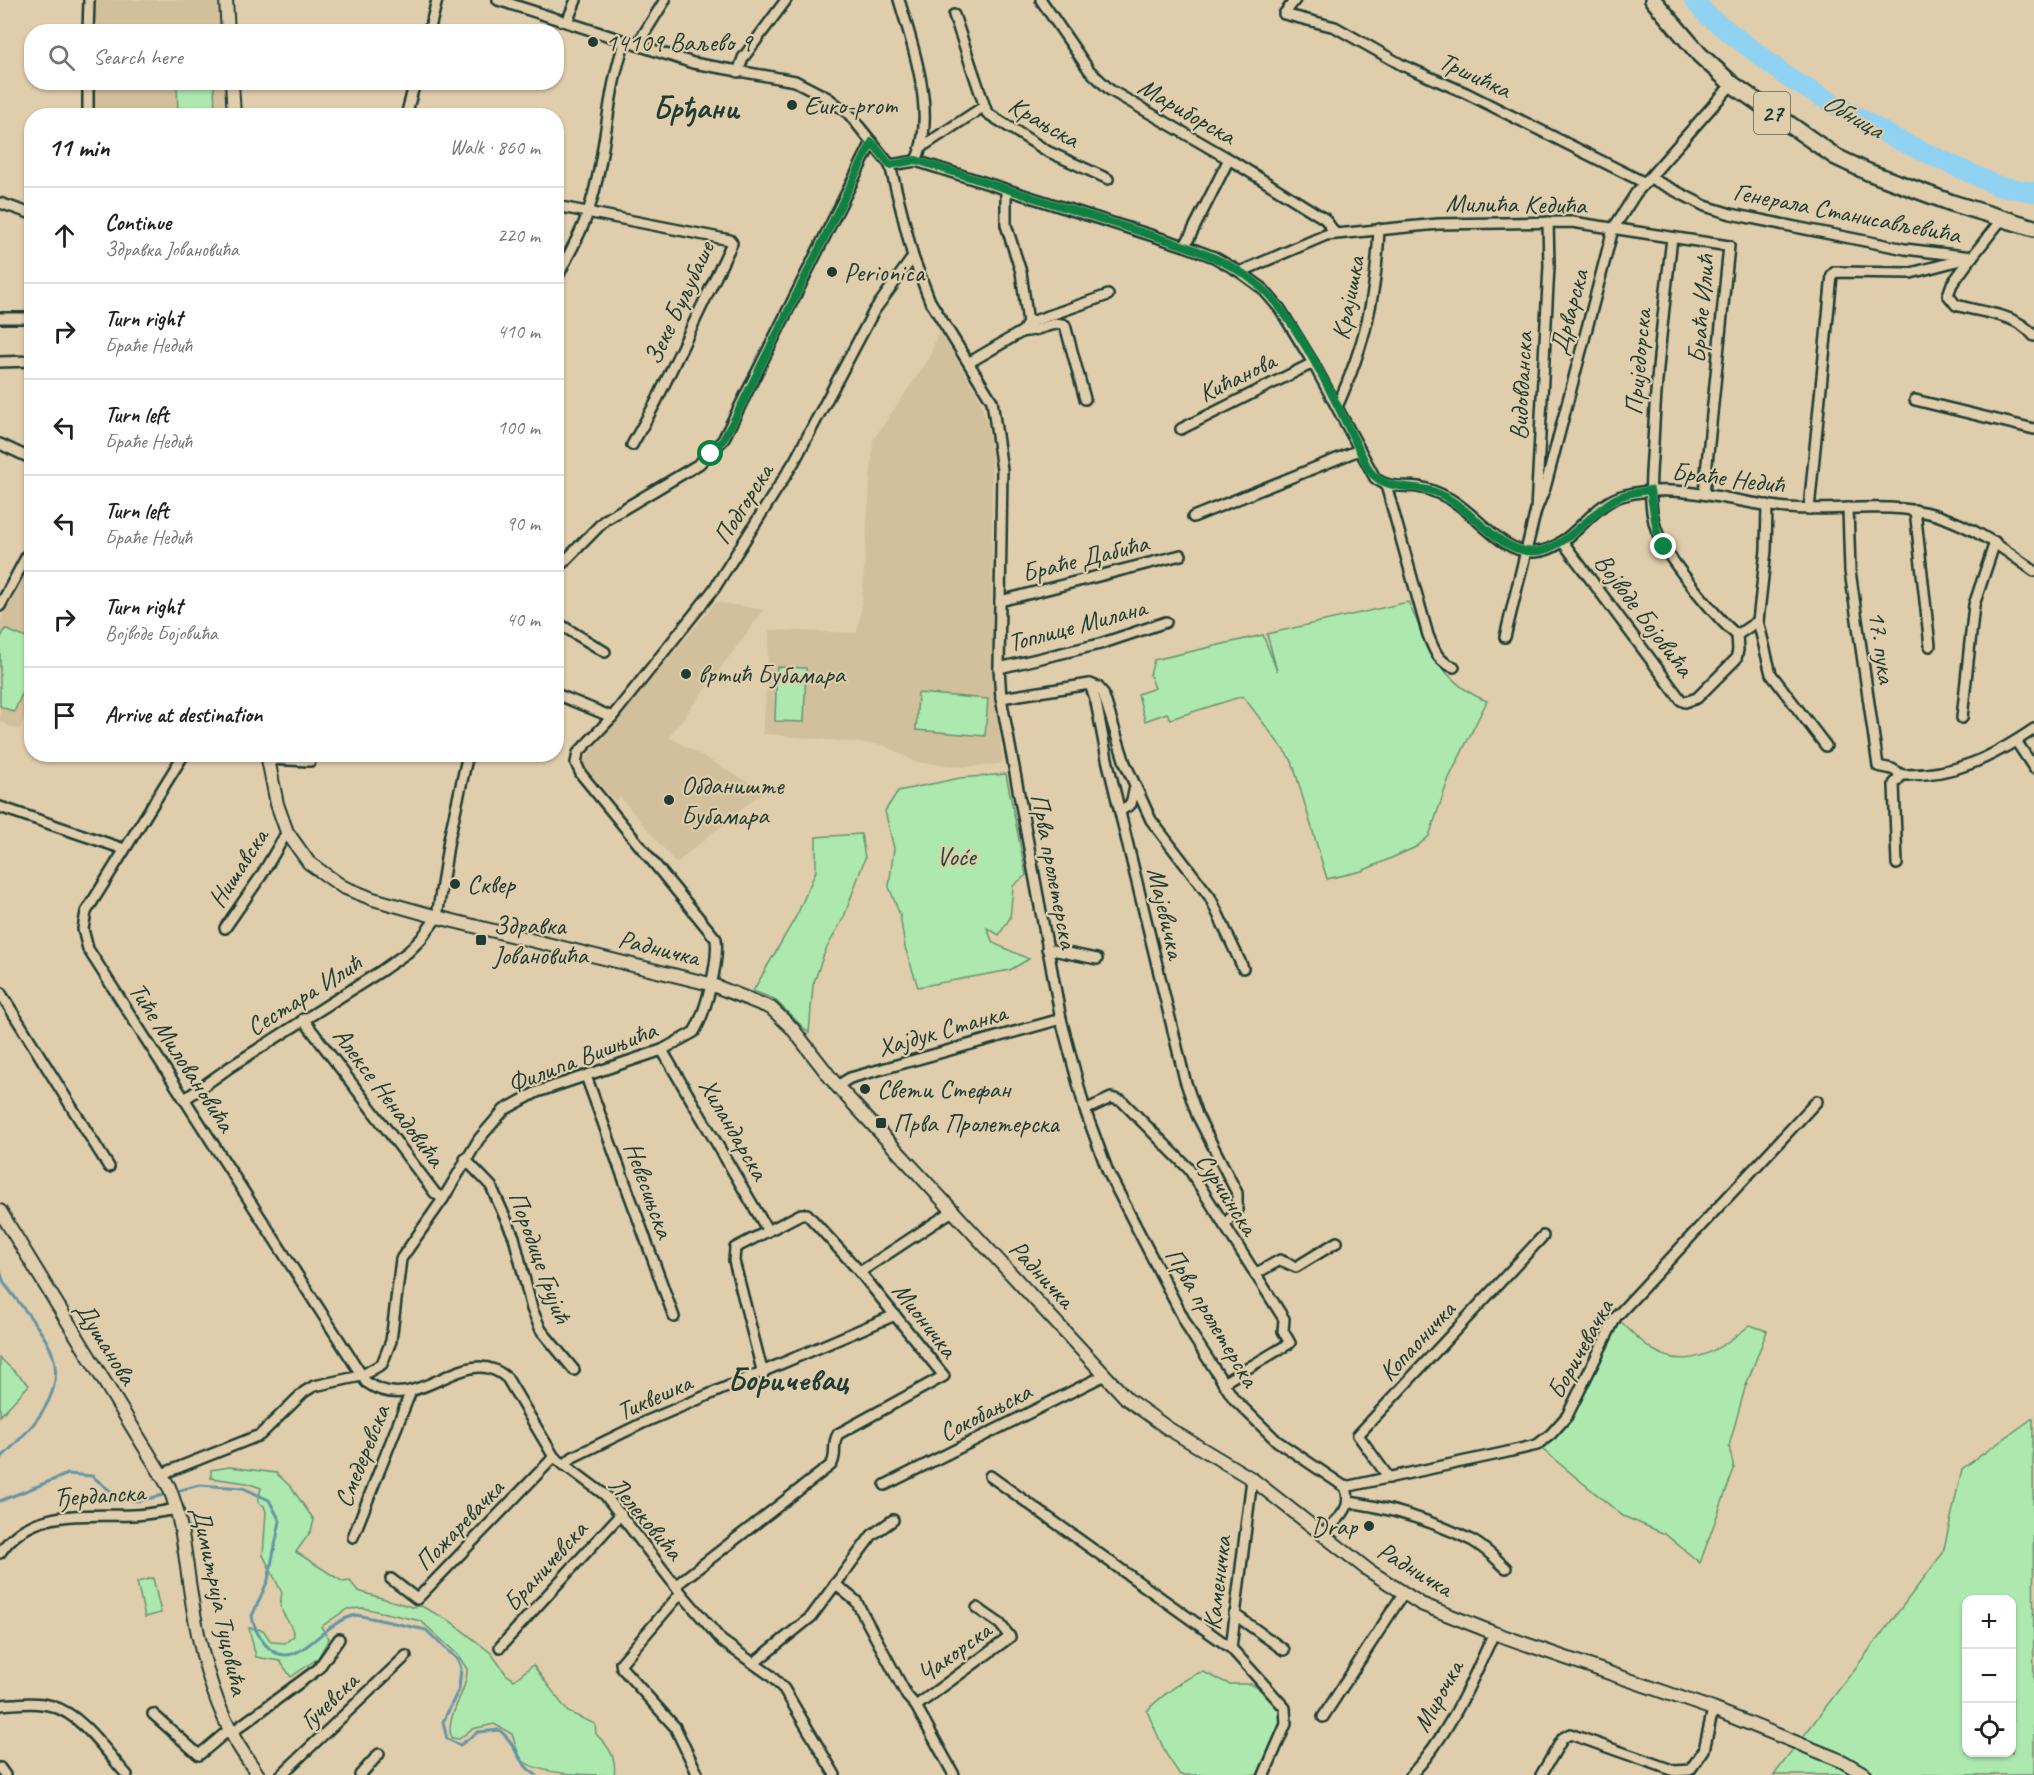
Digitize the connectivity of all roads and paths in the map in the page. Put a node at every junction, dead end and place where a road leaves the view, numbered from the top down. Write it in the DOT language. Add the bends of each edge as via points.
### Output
graph roads {
  1 [pos="89,0"];
  2 [pos="226,0"];
  3 [pos="437,0"];
  4 [pos="498,0"];
  5 [pos="576,0"];
  6 [pos="665,0"];
  7 [pos="786,0"];
  8 [pos="899,0"];
  9 [pos="1041,0"];
  10 [pos="1295,0"];
  11 [pos="1653,0"];
  12 [pos="954,15"];
  13 [pos="567,22"];
  14 [pos="88,24"];
  15 [pos="228,24"];
  16 [pos="431,24"];
  17 [pos="625,41"];
  18 [pos="636,45"];
  19 [pos="738,72"];
  20 [pos="1732,84"];
  21 [pos="88,90"];
  22 [pos="232,90"];
  23 [pos="413,90"];
  24 [pos="983,107"];
  25 [pos="88,108"];
  26 [pos="234,108"];
  27 [pos="408,108"];
  28 [pos="872,142"];
  29 [pos="923,146"];
  30 [pos="1230,159"];
  31 [pos="916,160"];
  32 [pos="890,165"];
  33 [pos="1108,179"];
  34 [pos="1647,181"];
  35 [pos="1006,190"];
  36 [pos="0,203"];
  37 [pos="564,207"];
  38 [pos="24,211"];
  39 [pos="589,211"];
  40 [pos="2001,220"];
  41 [pos="1548,222"];
  42 [pos="2034,228"];
  43 [pos="1379,229"];
  44 [pos="1613,229"];
  45 [pos="1335,233"];
  46 [pos="1672,238"];
  47 [pos="1185,246"];
  48 [pos="913,257"];
  49 [pos="1972,257"];
  50 [pos="564,264"];
  51 [pos="1240,272"];
  52 [pos="1108,295"];
  53 [pos="0,318"];
  54 [pos="24,318"];
  55 [pos="1025,327"];
  56 [pos="2034,336"];
  57 [pos="24,361"];
  58 [pos="0,362"];
  59 [pos="970,362"];
  60 [pos="1313,363"];
  61 [pos="1085,399"];
  62 [pos="1915,400"];
  63 [pos="1337,407"];
  64 [pos="1180,429"];
  65 [pos="2034,429"];
  66 [pos="0,444"];
  67 [pos="632,445"];
  68 [pos="1359,450"];
  69 [pos="24,455"];
  70 [pos="1386,485"];
  71 [pos="1650,490"];
  72 [pos="1704,493"];
  73 [pos="1767,505"];
  74 [pos="1848,508"];
  75 [pos="1809,509"];
  76 [pos="1536,510"];
  77 [pos="1915,510"];
  78 [pos="1193,517"];
  79 [pos="1563,541"];
  80 [pos="1995,542"];
  81 [pos="1527,551"];
  82 [pos="1181,555"];
  83 [pos="24,561"];
  84 [pos="564,562"];
  85 [pos="2034,571"];
  86 [pos="999,601"];
  87 [pos="0,606"];
  88 [pos="1758,621"];
  89 [pos="1166,622"];
  90 [pos="564,627"];
  91 [pos="1737,635"];
  92 [pos="1505,637"];
  93 [pos="1930,646"];
  94 [pos="605,652"];
  95 [pos="1454,667"];
  96 [pos="999,668"];
  97 [pos="1090,684"];
  98 [pos="564,697"];
  99 [pos="1001,698"];
  100 [pos="612,717"];
  101 [pos="1962,718"];
  102 [pos="2034,729"];
  103 [pos="2016,741"];
  104 [pos="1826,746"];
  105 [pos="578,753"];
  106 [pos="179,762"];
  107 [pos="268,762"];
  108 [pos="466,762"];
  109 [pos="2034,768"];
  110 [pos="1902,775"];
  111 [pos="1135,787"];
  112 [pos="0,807"];
  113 [pos="1120,812"];
  114 [pos="287,832"];
  115 [pos="124,849"];
  116 [pos="1896,864"];
  117 [pos="437,917"];
  118 [pos="225,928"];
  119 [pos="1047,949"];
  120 [pos="1097,959"];
  121 [pos="1243,968"];
  122 [pos="710,984"];
  123 [pos="0,992"];
  124 [pos="303,1019"];
  125 [pos="1061,1019"];
  126 [pos="662,1050"];
  127 [pos="586,1076"];
  128 [pos="837,1086"];
  129 [pos="185,1100"];
  130 [pos="1817,1101"];
  131 [pos="1085,1110"];
  132 [pos="465,1159"];
  133 [pos="109,1167"];
  134 [pos="443,1199"];
  135 [pos="954,1210"];
  136 [pos="0,1211"];
  137 [pos="1224,1225"];
  138 [pos="768,1231"];
  139 [pos="1543,1236"];
  140 [pos="1337,1242"];
  141 [pos="860,1272"];
  142 [pos="1255,1275"];
  143 [pos="895,1315"];
  144 [pos="674,1317"];
  145 [pos="574,1370"];
  146 [pos="763,1374"];
  147 [pos="1105,1375"];
  148 [pos="361,1376"];
  149 [pos="1223,1383"];
  150 [pos="411,1391"];
  151 [pos="554,1457"];
  152 [pos="564,1466"];
  153 [pos="162,1474"];
  154 [pos="990,1476"];
  155 [pos="1389,1478"];
  156 [pos="1252,1479"];
  157 [pos="885,1485"];
  158 [pos="1345,1487"];
  159 [pos="174,1498"];
  160 [pos="1349,1502"];
  161 [pos="621,1514"];
  162 [pos="893,1520"];
  163 [pos="1323,1533"];
  164 [pos="353,1537"];
  165 [pos="0,1553"];
  166 [pos="1506,1568"];
  167 [pos="391,1579"];
  168 [pos="835,1584"];
  169 [pos="678,1590"];
  170 [pos="1403,1594"];
  171 [pos="977,1608"];
  172 [pos="1234,1614"];
  173 [pos="1494,1633"];
  174 [pos="339,1639"];
  175 [pos="500,1647"];
  176 [pos="1231,1648"];
  177 [pos="1284,1650"];
  178 [pos="406,1656"];
  179 [pos="754,1664"];
  180 [pos="0,1705"];
  181 [pos="916,1706"];
  182 [pos="1713,1709"];
  183 [pos="153,1714"];
  184 [pos="1323,1717"];
  185 [pos="230,1731"];
  186 [pos="379,1754"];
  187 [pos="0,1768"];
  188 [pos="5,1775"];
  189 [pos="127,1775"];
  190 [pos="258,1775"];
  191 [pos="281,1775"];
  192 [pos="360,1775"];
  193 [pos="698,1775"];
  194 [pos="835,1775"];
  195 [pos="954,1775"];
  196 [pos="1264,1775"];
  197 [pos="1411,1775"];
  198 [pos="1541,1775"];
  199 [pos="1866,1775"];
  1 -- 14 [label="street"];
  2 -- 15 [label="street"];
  3 -- 16 [label="street"];
  4 -- 13 [label="street, Прва пролетерска"];
  5 -- 13 [label="street"];
  6 -- 18 [label="street"];
  7 -- 19 [label="street" via="743,58"];
  8 -- 29 [label="street" via="919,74"];
  9 -- 30 [label="street, Мариборска" via="1102,83 1121,98"];
  10 -- 34 [label="street, Тршићка" via="1284,14 1335,27 1402,65"];
  11 -- 20 [label="main road, 27" via="1700,55"];
  12 -- 24 [label="street, Крањска"];
  13 -- 17 [label="street, Прва пролетерска"];
  17 -- 18 [label="street, Прва пролетерска"];
  17 -- 39 [label="street" via="615,70"];
  18 -- 19 [label="street, Прва пролетерска"];
  19 -- 28 [label="street, Прва пролетерска" via="788,78 806,86 849,114"];
  20 -- 34 [label="street, Милића Кедића"];
  20 -- 40 [label="main road, 27" via="1849,164"];
  21 -- 25 [label="street"];
  22 -- 26 [label="street"];
  23 -- 27 [label="street"];
  24 -- 29 [label="street"];
  24 -- 33 [label="street, Крањска" via="992,117 1047,151"];
  28 -- 32 [label="street, Прва пролетерска"];
  28 -- 84 [label="street" via="723,440 699,464 605,520"];
  29 -- 31 [label="street"];
  30 -- 45 [label="street, Мариборска" via="1325,219"];
  30 -- 47 [label="street"];
  31 -- 32 [label="street"];
  31 -- 35 [label="street"];
  32 -- 48 [label="street, Прва пролетерска"];
  34 -- 44 [label="street, Милића Кедића"];
  34 -- 49 [label="street, Генерала Станисављевића" via="1731,214 1905,249"];
  35 -- 47 [label="street"];
  35 -- 55 [label="street" via="1006,225 1021,272"];
  36 -- 38 [label="street"];
  37 -- 39 [label="street, Зеке Буљубаше"];
  39 -- 50 [label="street"];
  39 -- 67 [label="street, Зеке Буљубаше" via="732,243"];
  40 -- 42 [label="main road, 27"];
  40 -- 49 [label="street"];
  41 -- 43 [label="street, Милића Кедића"];
  41 -- 44 [label="street, Милића Кедића"];
  41 -- 76 [label="street, Видовданска"];
  43 -- 45 [label="street, Милића Кедића"];
  43 -- 63 [label="street, Крајишка" via="1372,309 1362,348"];
  44 -- 46 [label="street, Браће Илић"];
  44 -- 76 [label="street, Дрварска"];
  45 -- 51 [label="street, Милића Кедића"];
  46 -- 71 [label="street, Приједорска" via="1661,327"];
  46 -- 72 [label="street, Браће Илић" via="1729,246"];
  47 -- 51 [label="street"];
  48 -- 59 [label="street, Прва пролетерска" via="930,301"];
  48 -- 100 [label="street, Подгорска" via="874,311 794,462 734,558 692,619"];
  49 -- 56 [label="street" via="1952,284 1950,300 1956,305 2004,316 2029,329"];
  49 -- 75 [label="street" via="1922,272 1832,276"];
  51 -- 60 [label="street" via="1262,288 1280,309"];
  52 -- 55 [label="street"];
  53 -- 54 [label="street"];
  55 -- 59 [label="street"];
  55 -- 61 [label="street" via="1033,331 1065,325"];
  57 -- 58 [label="street"];
  59 -- 86 [label="street, Прва пролетерска" via="992,401 1002,470"];
  60 -- 63 [label="street"];
  60 -- 64 [label="street, Кићанова"];
  62 -- 65 [label="street"];
  63 -- 68 [label="street"];
  66 -- 69 [label="street"];
  68 -- 70 [label="street" via="1369,470"];
  68 -- 78 [label="street"];
  70 -- 81 [label="street" via="1417,487 1443,495 1511,546"];
  70 -- 95 [label="street" via="1428,635 1436,655"];
  71 -- 72 [label="street, Браће Недић"];
  71 -- 79 [label="street, Браће Недић" via="1615,499"];
  71 -- 91 [label="street" via="1657,532 1664,547 1720,620"];
  72 -- 73 [label="street, Браће Недић"];
  73 -- 75 [label="street, Браће Недић"];
  73 -- 88 [label="street"];
  74 -- 75 [label="street, Браће Недић"];
  74 -- 77 [label="street, Браће Недић"];
  74 -- 110 [label="street, 17. пука" via="1850,571 1878,766"];
  76 -- 81 [label="street, Видовданска"];
  77 -- 80 [label="street, Браће Недић" via="1963,525"];
  77 -- 93 [label="street"];
  79 -- 81 [label="street, Браће Недић" via="1544,550"];
  79 -- 91 [label="street, Војводе Бојовића" via="1685,702 1697,698 1736,659"];
  80 -- 85 [label="street, Браће Недић"];
  80 -- 101 [label="street" via="1974,605"];
  81 -- 92 [label="street, Видовданска"];
  82 -- 86 [label="street, Браће Дабића"];
  83 -- 87 [label="street"];
  86 -- 96 [label="street, Прва пролетерска"];
  88 -- 91 [label="street"];
  88 -- 104 [label="street" via="1771,674"];
  89 -- 96 [label="street, Топлице Милана" via="1100,644"];
  90 -- 94 [label="street"];
  96 -- 99 [label="street, Прва пролетерска"];
  97 -- 99 [label="street"];
  97 -- 111 [label="street" via="1103,693"];
  97 -- 113 [label="street, Мајевичка"];
  98 -- 100 [label="street"];
  99 -- 119 [label="street, Прва пролетерска"];
  100 -- 105 [label="street, Подгорска"];
  102 -- 103 [label="street"];
  103 -- 109 [label="street"];
  103 -- 110 [label="street" via="1956,771"];
  105 -- 122 [label="street, Филипа Вишњића" via="576,763 581,774 716,939"];
  106 -- 115 [label="street, Тиће Миловановића"];
  107 -- 114 [label="street, Радничка"];
  108 -- 117 [label="street"];
  110 -- 116 [label="street" via="1894,784"];
  111 -- 113 [label="street" via="1131,804"];
  111 -- 121 [label="street" via="1165,841 1217,909"];
  112 -- 115 [label="street"];
  113 -- 137 [label="street, Мајевичка" via="1185,1080 1197,1115 1237,1193 1237,1211"];
  114 -- 117 [label="street, Радничка" via="309,863 336,883 373,899"];
  114 -- 118 [label="street, Нишавска"];
  115 -- 129 [label="street, Тиће Миловановића" via="86,912 85,941"];
  117 -- 122 [label="street, Радничка"];
  117 -- 124 [label="street, Сестара Илић" via="408,952"];
  119 -- 120 [label="street"];
  119 -- 125 [label="street, Прва пролетерска"];
  122 -- 126 [label="street, Филипа Вишњића" via="694,1032"];
  122 -- 128 [label="street, Радничка" via="762,1003 780,1014"];
  123 -- 133 [label="street"];
  124 -- 129 [label="street, Сестара Илић"];
  124 -- 134 [label="street, Алексе Ненадовића"];
  125 -- 128 [label="street, Хајдук Станка" via="850,1078"];
  125 -- 131 [label="street, Прва пролетерска"];
  126 -- 127 [label="street, Филипа Вишњића"];
  126 -- 138 [label="street, Хиландарска"];
  127 -- 132 [label="street, Филипа Вишњића" via="515,1103 487,1128"];
  127 -- 144 [label="street, Невесињска"];
  128 -- 135 [label="street, Радничка"];
  129 -- 148 [label="street, Тиће Миловановића"];
  130 -- 155 [label="street, Боричевачка" via="1616,1317 1567,1416 1551,1434 1537,1444"];
  131 -- 137 [label="street, Сурчинска" via="1111,1098 1122,1101 1189,1169"];
  131 -- 149 [label="street, Прва пролетерска" via="1108,1172 1191,1333"];
  132 -- 134 [label="street, Филипа Вишњића"];
  132 -- 145 [label="street, Породице Грујић" via="491,1186 514,1237 538,1324"];
  134 -- 148 [label="street, Филипа Вишњића" via="401,1259 386,1359"];
  135 -- 141 [label="street, Мионичка"];
  135 -- 147 [label="street, Радничка"];
  136 -- 153 [label="street, Душанова"];
  137 -- 142 [label="street, Сурчинска"];
  138 -- 141 [label="street" via="807,1214"];
  138 -- 146 [label="street" via="735,1248 732,1254"];
  139 -- 155 [label="street, Копаоничка" via="1358,1435"];
  140 -- 142 [label="street, Сурчинска" via="1296,1267 1280,1260"];
  141 -- 143 [label="street, Мионичка"];
  142 -- 149 [label="street" via="1284,1319 1283,1331 1290,1343"];
  143 -- 146 [label="street, Тиквешка"];
  143 -- 169 [label="street, Мионичка" via="944,1376 838,1434 831,1465"];
  146 -- 152 [label="street, Тиквешка" via="645,1422 573,1457"];
  147 -- 156 [label="street, Радничка" via="1147,1415"];
  147 -- 157 [label="street, Сокобањска"];
  148 -- 150 [label="street, Лелековића" via="381,1390"];
  148 -- 153 [label="street, Филипа Вишњића" via="314,1386 260,1435"];
  149 -- 158 [label="street, Прва пролетерска" via="1260,1427"];
  150 -- 151 [label="street, Лелековића" via="462,1370 486,1367 498,1371 507,1378"];
  150 -- 164 [label="street, Смедеревска"];
  151 -- 152 [label="street, Лелековића"];
  151 -- 167 [label="street, Пожаревачка" via="417,1599"];
  152 -- 161 [label="street, Лелековића" via="597,1487"];
  153 -- 159 [label="street, Душанова"];
  154 -- 176 [label="street"];
  155 -- 158 [label="street, Боричевачка"];
  156 -- 163 [label="street, Радничка"];
  156 -- 172 [label="street, Каменичка"];
  158 -- 160 [label="street"];
  159 -- 165 [label="street, Ђердапска" via="132,1515 67,1515 44,1520 21,1531"];
  159 -- 185 [label="street, Димитрија Туцовића" via="200,1639"];
  160 -- 163 [label="street"];
  160 -- 166 [label="street" via="1390,1509 1475,1542"];
  161 -- 169 [label="street, Лелековића"];
  161 -- 175 [label="street, Браничевска"];
  162 -- 168 [label="street" via="872,1535"];
  163 -- 170 [label="street, Радничка"];
  168 -- 179 [label="street" via="811,1617"];
  168 -- 181 [label="street, Чакорска" via="856,1601"];
  169 -- 179 [label="street, Лелековића" via="722,1641"];
  169 -- 193 [label="street, Мионичка" via="621,1663 624,1673 675,1726"];
  170 -- 173 [label="street, Радничка"];
  170 -- 184 [label="street"];
  171 -- 181 [label="street, Чакорска" via="1000,1624 1010,1637"];
  172 -- 176 [label="street, Каменичка"];
  172 -- 177 [label="street"];
  173 -- 182 [label="street, Радничка"];
  173 -- 197 [label="street, Мирочка" via="1453,1716"];
  174 -- 185 [label="street" via="318,1669"];
  176 -- 196 [label="street, Каменичка" via="1285,1708 1286,1724"];
  178 -- 191 [label="street, Гучевска"];
  179 -- 194 [label="street, Лелековића" via="784,1689"];
  180 -- 189 [label="street" via="50,1705 65,1711"];
  181 -- 195 [label="street, Чакорска"];
  182 -- 198 [label="street" via="1704,1750 1690,1770 1675,1771 1570,1734 1563,1738"];
  182 -- 199 [label="street, Радничка" via="1842,1761"];
  183 -- 185 [label="street" via="199,1755"];
  185 -- 190 [label="street, Димитрија Туцовића"];
  186 -- 192 [label="street"];
  187 -- 188 [label="street"];
}
